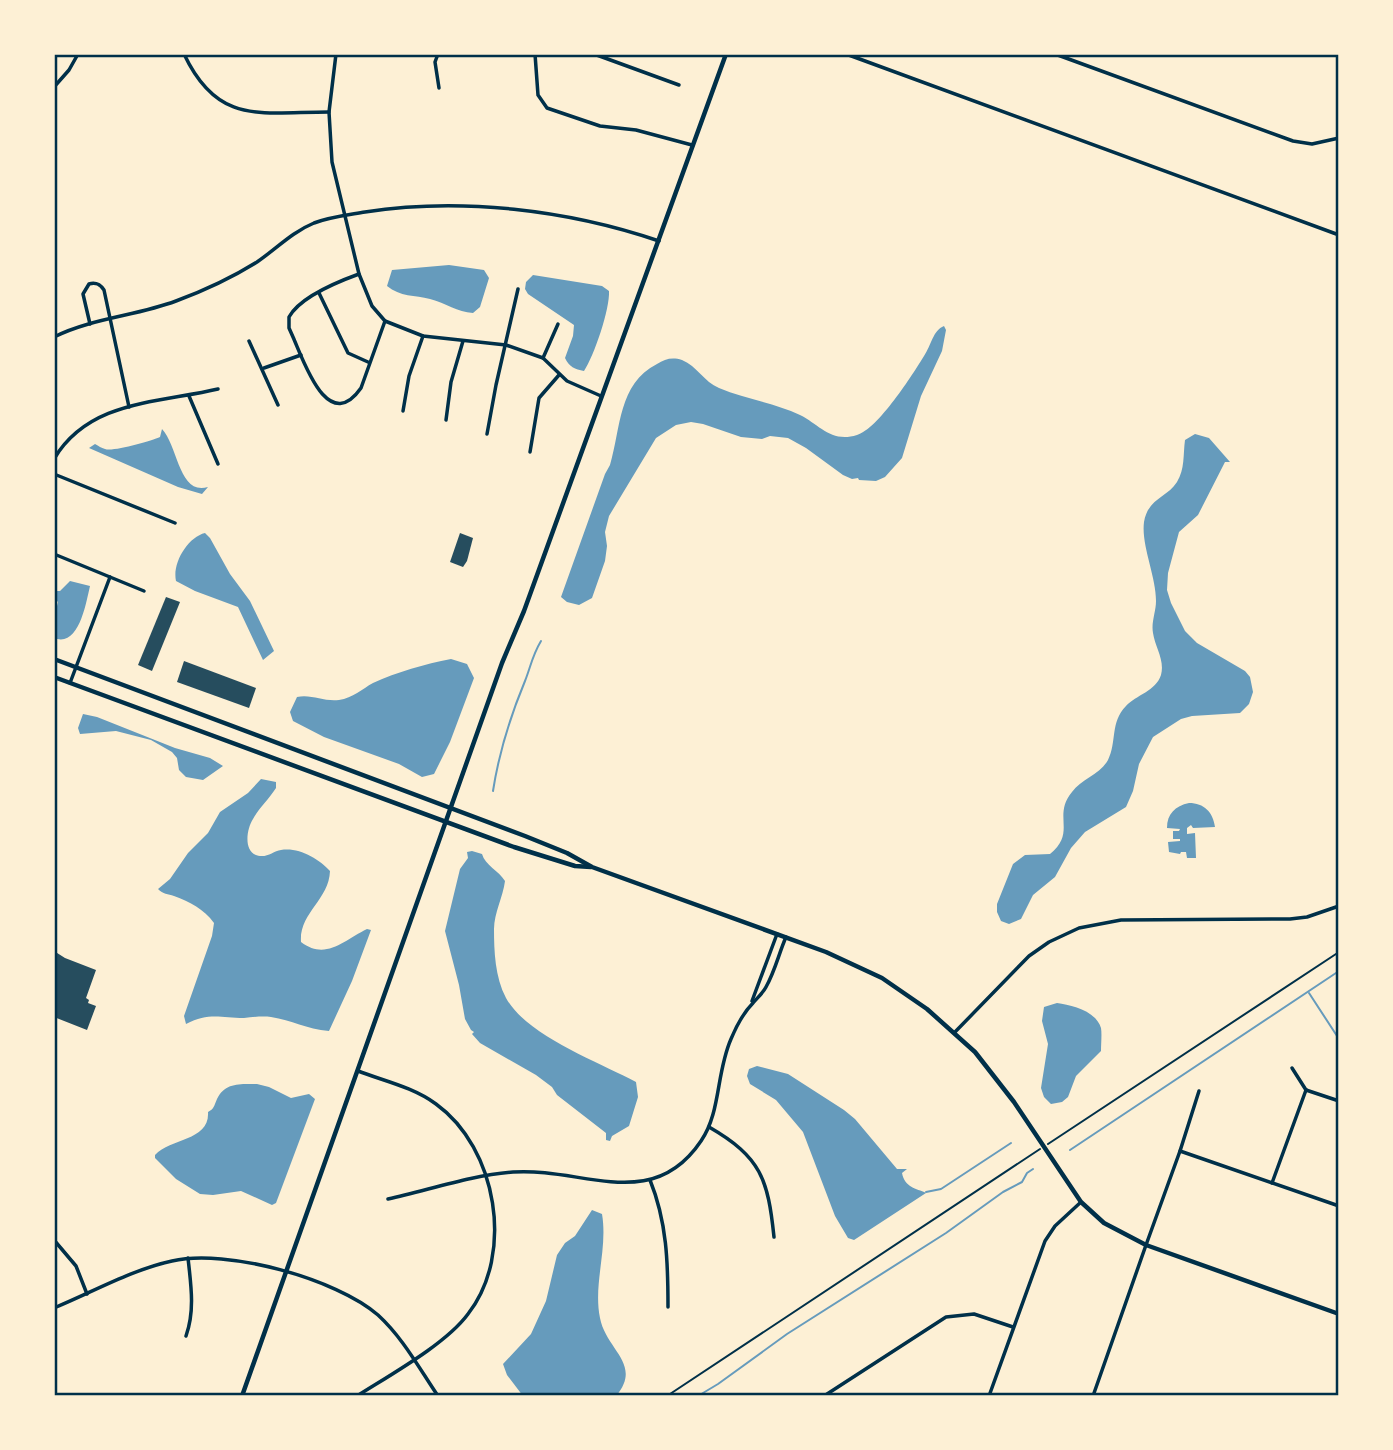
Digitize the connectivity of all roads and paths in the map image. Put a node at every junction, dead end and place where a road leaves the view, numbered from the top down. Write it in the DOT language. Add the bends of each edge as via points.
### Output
graph roads {
  1 [pos="78,54"];
  2 [pos="184,54"];
  3 [pos="335,54"];
  4 [pos="438,54"];
  5 [pos="535,54"];
  6 [pos="594,54"];
  7 [pos="726,54"];
  8 [pos="846,54"];
  9 [pos="1055,54"];
  10 [pos="679,85"];
  11 [pos="54,87"];
  12 [pos="439,88"];
  13 [pos="329,112"];
  14 [pos="1339,138"];
  15 [pos="692,145"];
  16 [pos="344,216"];
  17 [pos="1339,235"];
  18 [pos="659,241"];
  19 [pos="359,274"];
  20 [pos="518,289"];
  21 [pos="318,293"];
  22 [pos="110,319"];
  23 [pos="385,321"];
  24 [pos="90,324"];
  25 [pos="558,324"];
  26 [pos="423,336"];
  27 [pos="54,338"];
  28 [pos="249,341"];
  29 [pos="463,341"];
  30 [pos="506,345"];
  31 [pos="301,355"];
  32 [pos="543,358"];
  33 [pos="369,362"];
  34 [pos="263,369"];
  35 [pos="559,375"];
  36 [pos="218,389"];
  37 [pos="189,396"];
  38 [pos="602,396"];
  39 [pos="278,405"];
  40 [pos="129,407"];
  41 [pos="403,411"];
  42 [pos="446,420"];
  43 [pos="487,434"];
  44 [pos="530,452"];
  45 [pos="54,459"];
  46 [pos="218,464"];
  47 [pos="54,474"];
  48 [pos="175,523"];
  49 [pos="54,554"];
  50 [pos="110,577"];
  51 [pos="144,591"];
  52 [pos="54,659"];
  53 [pos="75,667"];
  54 [pos="54,677"];
  55 [pos="70,683"];
  56 [pos="452,809"];
  57 [pos="447,822"];
  58 [pos="592,867"];
  59 [pos="1339,906"];
  60 [pos="777,934"];
  61 [pos="786,937"];
  62 [pos="1339,951"];
  63 [pos="751,1004"];
  64 [pos="955,1032"];
  65 [pos="1292,1068"];
  66 [pos="358,1071"];
  67 [pos="1306,1090"];
  68 [pos="1199,1091"];
  69 [pos="1339,1101"];
  70 [pos="709,1127"];
  71 [pos="1049,1143"];
  72 [pos="1180,1151"];
  73 [pos="1037,1152"];
  74 [pos="487,1176"];
  75 [pos="650,1180"];
  76 [pos="1272,1183"];
  77 [pos="388,1199"];
  78 [pos="1081,1202"];
  79 [pos="1339,1206"];
  80 [pos="774,1237"];
  81 [pos="54,1240"];
  82 [pos="1146,1245"];
  83 [pos="188,1258"];
  84 [pos="286,1272"];
  85 [pos="87,1294"];
  86 [pos="668,1307"];
  87 [pos="54,1308"];
  88 [pos="1339,1314"];
  89 [pos="1013,1327"];
  90 [pos="186,1336"];
  91 [pos="414,1358"];
  92 [pos="242,1396"];
  93 [pos="357,1396"];
  94 [pos="438,1396"];
  95 [pos="667,1396"];
  96 [pos="824,1396"];
  97 [pos="989,1396"];
  98 [pos="1093,1396"];
  1 -- 11 [label="street"];
  2 -- 13 [label="street" via="197,79 227,105 248,112"];
  3 -- 13 [label="street"];
  4 -- 12 [label="street"];
  5 -- 15 [label="street" via="540,100 552,111"];
  6 -- 10 [label="street"];
  7 -- 15 [label="main road"];
  8 -- 17 [label="street"];
  9 -- 14 [label="street" via="1293,141 1312,144"];
  13 -- 16 [label="street" via="332,162"];
  15 -- 18 [label="main road"];
  16 -- 18 [label="street" via="418,207 519,211 603,225"];
  16 -- 19 [label="street"];
  16 -- 22 [label="street" via="312,224 252,265 175,302"];
  18 -- 38 [label="main road"];
  19 -- 21 [label="street"];
  19 -- 23 [label="street" via="372,306"];
  20 -- 30 [label="street"];
  21 -- 31 [label="street" via="289,317"];
  21 -- 33 [label="street" via="348,354"];
  22 -- 24 [label="street"];
  22 -- 24 [label="street" via="104,290 101,285 89,284 83,294"];
  22 -- 40 [label="street"];
  23 -- 26 [label="street"];
  23 -- 33 [label="street"];
  24 -- 27 [label="street"];
  25 -- 32 [label="street"];
  26 -- 29 [label="street"];
  26 -- 41 [label="street"];
  28 -- 34 [label="street"];
  29 -- 30 [label="street"];
  29 -- 42 [label="street"];
  30 -- 32 [label="street"];
  30 -- 43 [label="street"];
  31 -- 33 [label="street" via="319,393 335,403 354,398"];
  31 -- 34 [label="street"];
  32 -- 35 [label="street"];
  34 -- 39 [label="street"];
  35 -- 38 [label="street"];
  35 -- 44 [label="street" via="539,398"];
  36 -- 37 [label="street"];
  37 -- 40 [label="street"];
  37 -- 46 [label="street"];
  38 -- 56 [label="main road"];
  40 -- 45 [label="street" via="92,420"];
  47 -- 48 [label="street"];
  49 -- 50 [label="street"];
  50 -- 51 [label="street"];
  50 -- 53 [label="street"];
  52 -- 53 [label="main road"];
  53 -- 55 [label="street"];
  53 -- 56 [label="main road"];
  54 -- 55 [label="main road"];
  55 -- 57 [label="main road"];
  56 -- 57 [label="main road"];
  56 -- 58 [label="main road"];
  57 -- 58 [label="main road" via="526,851"];
  57 -- 66 [label="main road"];
  58 -- 60 [label="main road"];
  59 -- 64 [label="street" via="1290,919 1121,920 1079,928 1029,956"];
  60 -- 61 [label="main road"];
  60 -- 63 [label="street"];
  61 -- 63 [label="street" via="766,988"];
  61 -- 64 [label="main road" via="882,978"];
  62 -- 71 [label="path"];
  63 -- 70 [label="street" via="724,1055"];
  64 -- 78 [label="main road" via="1000,1081"];
  65 -- 67 [label="street"];
  66 -- 74 [label="street" via="415,1091 436,1104 471,1140"];
  66 -- 84 [label="main road"];
  67 -- 69 [label="street"];
  67 -- 76 [label="street"];
  68 -- 72 [label="street"];
  70 -- 75 [label="street" via="685,1159"];
  70 -- 80 [label="street" via="735,1143 760,1173 769,1197"];
  72 -- 76 [label="street"];
  72 -- 82 [label="street"];
  73 -- 95 [label="path"];
  74 -- 75 [label="street" via="536,1172 611,1184"];
  74 -- 77 [label="street"];
  74 -- 91 [label="street" via="495,1239 485,1284 462,1322"];
  75 -- 86 [label="street" via="666,1235"];
  76 -- 79 [label="street"];
  78 -- 82 [label="main road" via="1104,1223"];
  78 -- 89 [label="street" via="1045,1241"];
  81 -- 85 [label="street" via="76,1266"];
  82 -- 88 [label="main road"];
  82 -- 98 [label="street"];
  83 -- 84 [label="street" via="237,1261"];
  83 -- 85 [label="street" via="136,1272"];
  83 -- 90 [label="street" via="192,1298"];
  84 -- 91 [label="street" via="362,1303 392,1329"];
  84 -- 92 [label="main road"];
  85 -- 87 [label="street"];
  89 -- 96 [label="street" via="974,1314 946,1317"];
  89 -- 97 [label="street"];
  91 -- 93 [label="street"];
  91 -- 94 [label="street"];
}
